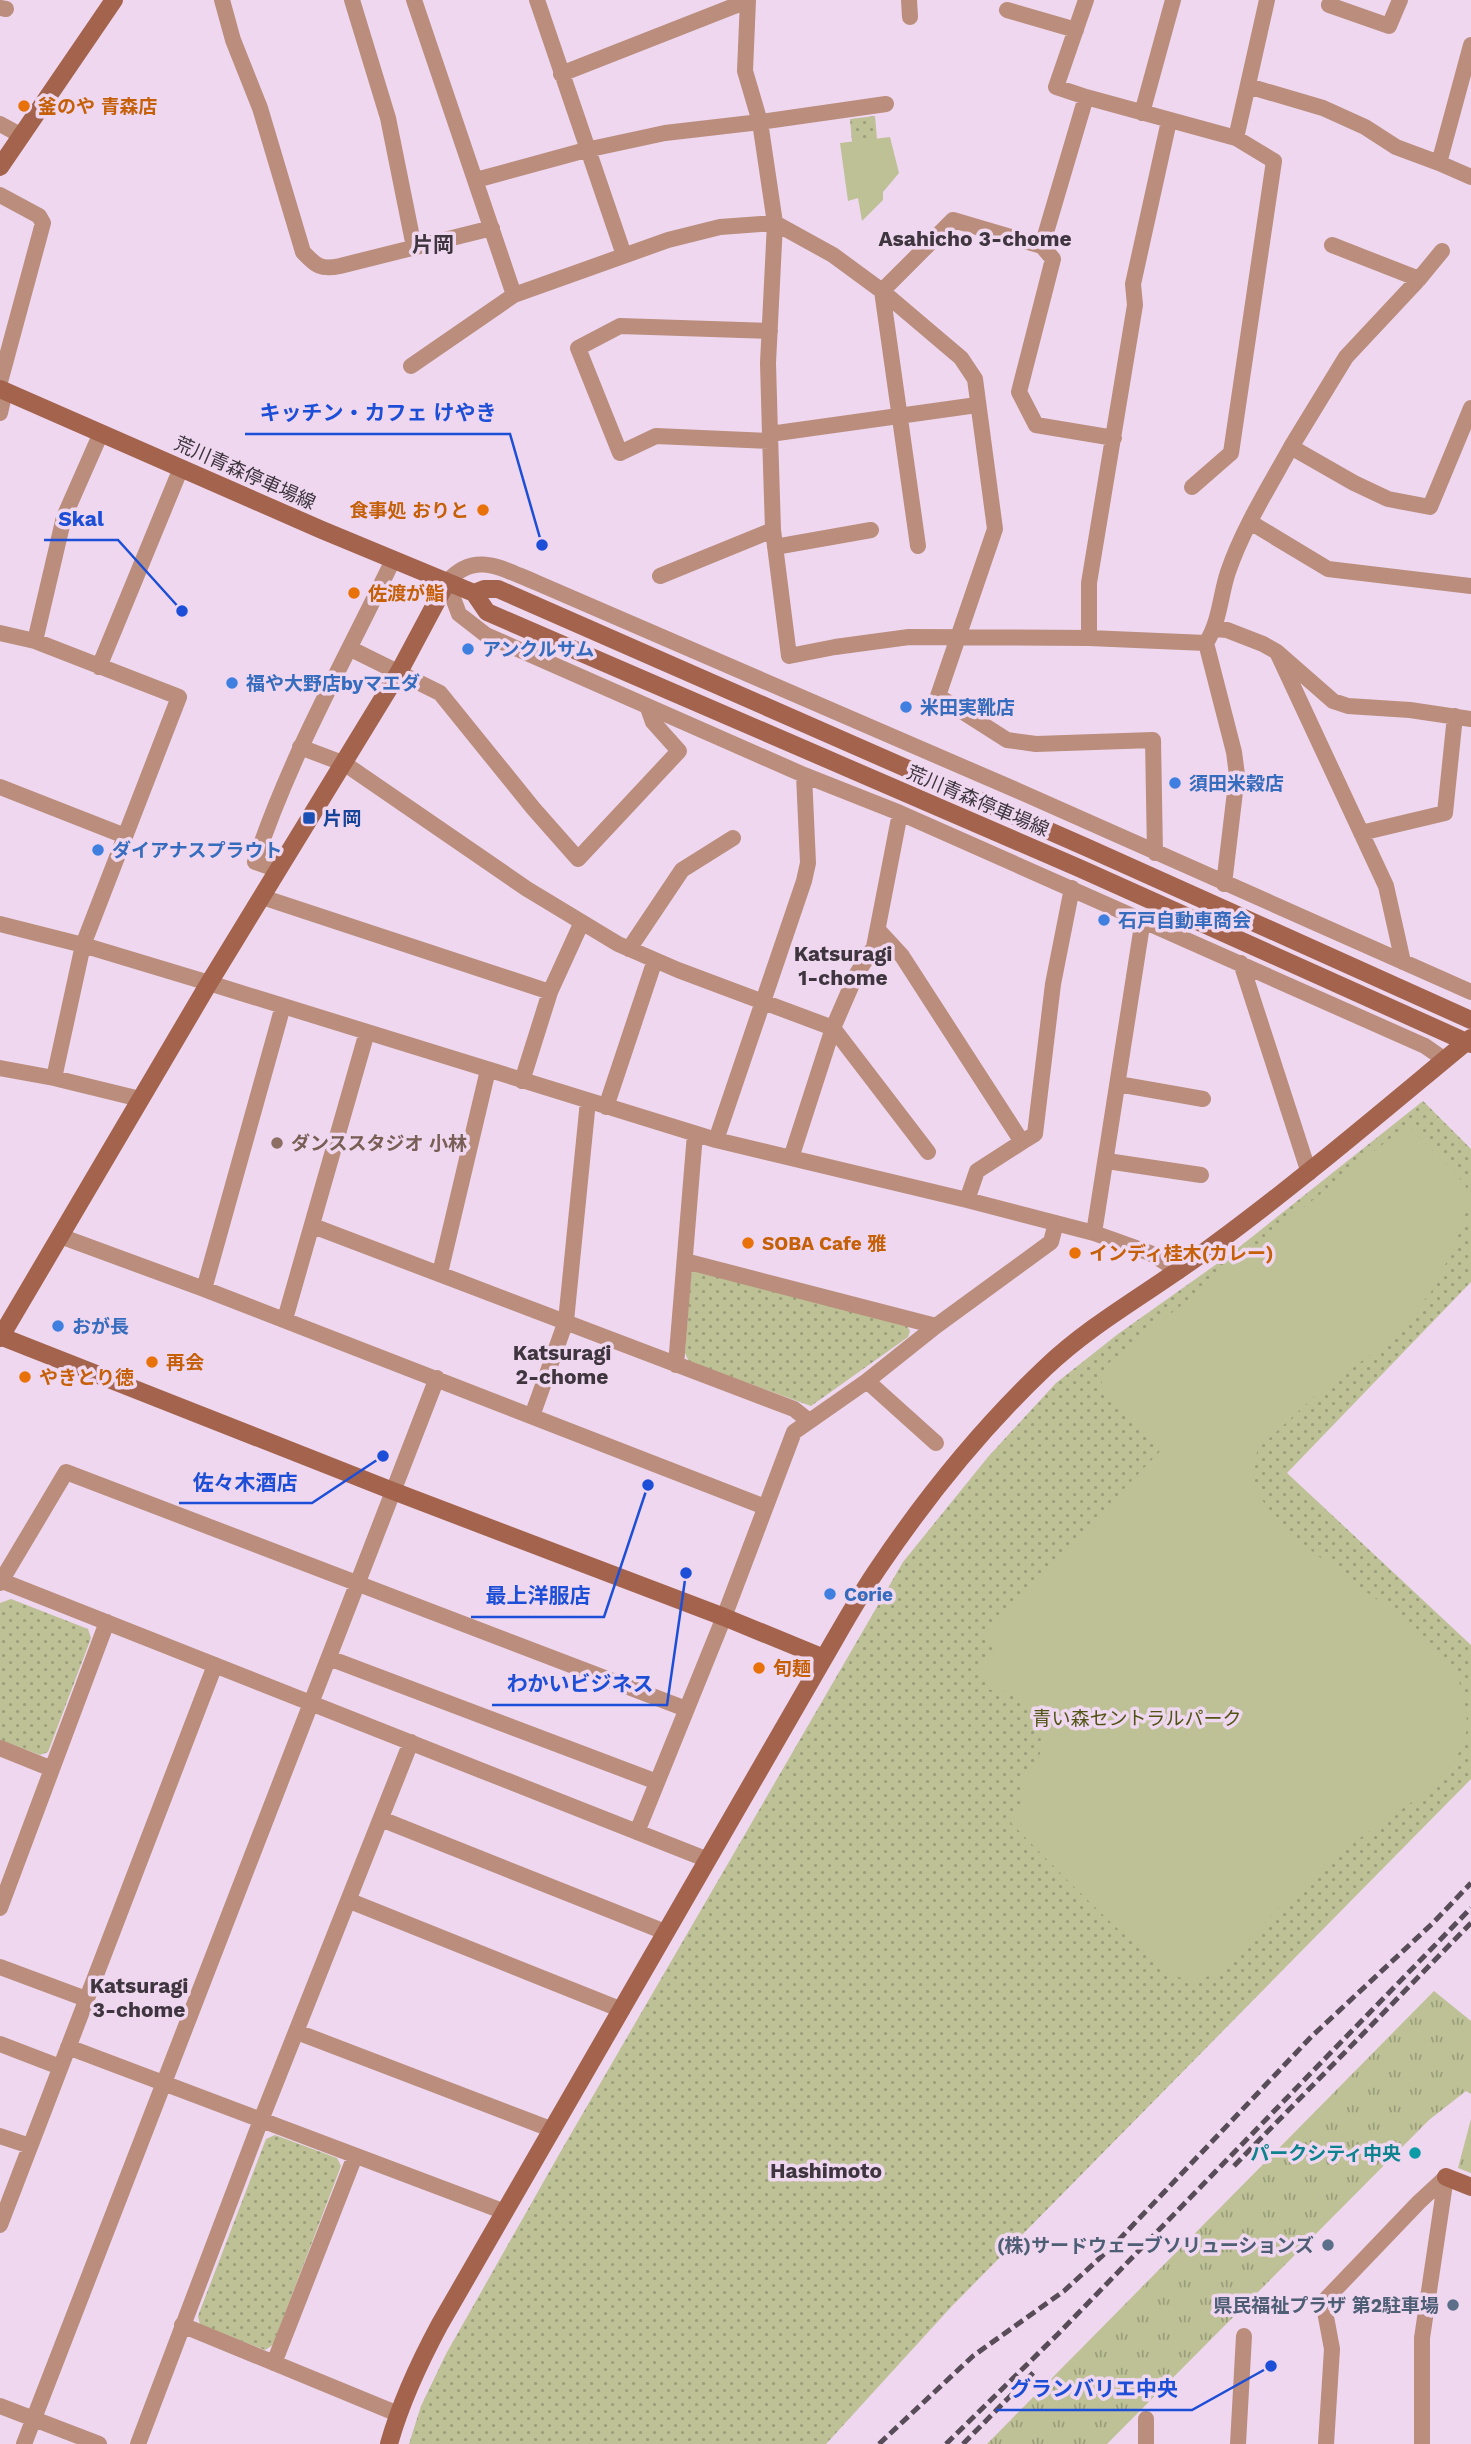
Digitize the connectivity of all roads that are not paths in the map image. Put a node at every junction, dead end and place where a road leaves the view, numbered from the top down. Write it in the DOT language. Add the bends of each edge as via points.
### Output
graph roads {
  1 [pos="114,0"];
  2 [pos="222,0"];
  3 [pos="414,0"];
  4 [pos="537,0"];
  5 [pos="909,0"];
  6 [pos="1086,0"];
  7 [pos="1172,0"];
  8 [pos="1267,0"];
  9 [pos="1400,0"];
  10 [pos="355,1"];
  11 [pos="748,1"];
  12 [pos="1329,5"];
  13 [pos="1007,10"];
  14 [pos="910,18"];
  15 [pos="1076,30"];
  16 [pos="1471,45"];
  17 [pos="561,74"];
  18 [pos="1248,86"];
  19 [pos="1086,97"];
  20 [pos="886,104"];
  21 [pos="1142,113"];
  22 [pos="1169,121"];
  23 [pos="760,122"];
  24 [pos="0,124"];
  25 [pos="22,136"];
  26 [pos="1236,138"];
  27 [pos="586,149"];
  28 [pos="1439,163"];
  29 [pos="0,167"];
  30 [pos="1471,177"];
  31 [pos="476,180"];
  32 [pos="0,195"];
  33 [pos="775,223"];
  34 [pos="492,228"];
  35 [pos="1332,245"];
  36 [pos="1042,246"];
  37 [pos="414,247"];
  38 [pos="1442,251"];
  39 [pos="624,255"];
  40 [pos="1419,279"];
  41 [pos="882,290"];
  42 [pos="514,295"];
  43 [pos="770,331"];
  44 [pos="411,366"];
  45 [pos="2,387"];
  46 [pos="977,405"];
  47 [pos="1471,408"];
  48 [pos="0,413"];
  49 [pos="899,417"];
  50 [pos="101,433"];
  51 [pos="770,438"];
  52 [pos="1114,438"];
  53 [pos="1291,447"];
  54 [pos="181,468"];
  55 [pos="1192,487"];
  56 [pos="1250,522"];
  57 [pos="773,530"];
  58 [pos="871,530"];
  59 [pos="918,545"];
  60 [pos="775,547"];
  61 [pos="393,560"];
  62 [pos="660,576"];
  63 [pos="447,583"];
  64 [pos="1471,586"];
  65 [pos="474,593"];
  66 [pos="1215,629"];
  67 [pos="0,633"];
  68 [pos="957,637"];
  69 [pos="1089,638"];
  70 [pos="35,641"];
  71 [pos="1206,643"];
  72 [pos="351,649"];
  73 [pos="1277,652"];
  74 [pos="99,667"];
  75 [pos="399,672"];
  76 [pos="648,708"];
  77 [pos="1463,718"];
  78 [pos="300,747"];
  79 [pos="345,764"];
  80 [pos="804,775"];
  81 [pos="0,787"];
  82 [pos="900,813"];
  83 [pos="1362,832"];
  84 [pos="125,836"];
  85 [pos="733,838"];
  86 [pos="1155,853"];
  87 [pos="278,870"];
  88 [pos="1224,884"];
  89 [pos="1072,888"];
  90 [pos="262,897"];
  91 [pos="1143,919"];
  92 [pos="0,924"];
  93 [pos="581,924"];
  94 [pos="878,930"];
  95 [pos="83,945"];
  96 [pos="629,949"];
  97 [pos="655,960"];
  98 [pos="1403,962"];
  99 [pos="1241,963"];
  100 [pos="209,983"];
  101 [pos="550,992"];
  102 [pos="1471,992"];
  103 [pos="762,1001"];
  104 [pos="283,1006"];
  105 [pos="1471,1020"];
  106 [pos="832,1028"];
  107 [pos="367,1032"];
  108 [pos="1471,1041"];
  109 [pos="1444,1060"];
  110 [pos="0,1068"];
  111 [pos="488,1070"];
  112 [pos="54,1078"];
  113 [pos="522,1081"];
  114 [pos="1118,1084"];
  115 [pos="140,1098"];
  116 [pos="1203,1099"];
  117 [pos="588,1101"];
  118 [pos="606,1107"];
  119 [pos="695,1134"];
  120 [pos="716,1140"];
  121 [pos="1022,1142"];
  122 [pos="928,1152"];
  123 [pos="791,1158"];
  124 [pos="1107,1161"];
  125 [pos="1309,1173"];
  126 [pos="1201,1175"];
  127 [pos="967,1200"];
  128 [pos="1056,1223"];
  129 [pos="313,1226"];
  130 [pos="1094,1233"];
  131 [pos="60,1237"];
  132 [pos="685,1261"];
  133 [pos="1179,1271"];
  134 [pos="440,1273"];
  135 [pos="204,1289"];
  136 [pos="285,1319"];
  137 [pos="566,1321"];
  138 [pos="936,1326"];
  139 [pos="0,1337"];
  140 [pos="676,1365"];
  141 [pos="437,1378"];
  142 [pos="867,1381"];
  143 [pos="532,1416"];
  144 [pos="809,1421"];
  145 [pos="936,1443"];
  146 [pos="393,1491"];
  147 [pos="765,1507"];
  148 [pos="1,1582"];
  149 [pos="358,1584"];
  150 [pos="724,1617"];
  151 [pos="107,1622"];
  152 [pos="329,1658"];
  153 [pos="824,1658"];
  154 [pos="215,1665"];
  155 [pos="311,1703"];
  156 [pos="686,1709"];
  157 [pos="411,1742"];
  158 [pos="0,1748"];
  159 [pos="52,1769"];
  160 [pos="657,1782"];
  161 [pos="381,1819"];
  162 [pos="637,1832"];
  163 [pos="708,1860"];
  164 [pos="350,1901"];
  165 [pos="0,1908"];
  166 [pos="665,1932"];
  167 [pos="0,1967"];
  168 [pos="86,1999"];
  169 [pos="621,2010"];
  170 [pos="297,2032"];
  171 [pos="0,2044"];
  172 [pos="68,2047"];
  173 [pos="60,2067"];
  174 [pos="164,2083"];
  175 [pos="261,2120"];
  176 [pos="553,2130"];
  177 [pos="0,2136"];
  178 [pos="30,2147"];
  179 [pos="355,2156"];
  180 [pos="1446,2178"];
  181 [pos="1471,2187"];
  182 [pos="505,2212"];
  183 [pos="0,2225"];
  184 [pos="181,2325"];
  185 [pos="1244,2336"];
  186 [pos="274,2363"];
  187 [pos="0,2406"];
  188 [pos="398,2414"];
  189 [pos="34,2419"];
  190 [pos="1146,2419"];
  191 [pos="24,2444"];
  192 [pos="99,2444"];
  193 [pos="138,2444"];
  194 [pos="389,2444"];
  195 [pos="1146,2444"];
  196 [pos="1238,2444"];
  197 [pos="1326,2444"];
  198 [pos="1422,2444"];
  1 -- 25 [label="street"];
  2 -- 37 [label="street" via="303,252 325,270"];
  3 -- 31 [label="street"];
  4 -- 17 [label="street"];
  5 -- 14 [label="street"];
  6 -- 15 [label="street"];
  7 -- 21 [label="street"];
  8 -- 18 [label="street"];
  9 -- 12 [label="street" via="1390,26"];
  10 -- 37 [label="street" via="388,118"];
  11 -- 17 [label="street"];
  11 -- 23 [label="street" via="745,71"];
  13 -- 15 [label="street"];
  15 -- 19 [label="street" via="1056,87"];
  16 -- 28 [label="street"];
  17 -- 27 [label="street"];
  18 -- 26 [label="street"];
  18 -- 28 [label="street" via="1323,108 1396,147"];
  19 -- 21 [label="street"];
  19 -- 36 [label="street"];
  20 -- 23 [label="street"];
  21 -- 22 [label="street"];
  22 -- 26 [label="street"];
  22 -- 52 [label="street" via="1133,284 1135,305"];
  23 -- 27 [label="street" via="665,133"];
  23 -- 33 [label="street"];
  24 -- 25 [label="street"];
  25 -- 29 [label="street"];
  26 -- 55 [label="street" via="1275,160 1231,453"];
  27 -- 31 [label="street"];
  27 -- 39 [label="street"];
  28 -- 30 [label="street"];
  31 -- 34 [label="street"];
  32 -- 45 [label="street" via="39,216 43,223"];
  33 -- 39 [label="street" via="720,227"];
  33 -- 41 [label="street" via="833,255"];
  33 -- 43 [label="street"];
  34 -- 37 [label="street"];
  34 -- 42 [label="street"];
  35 -- 40 [label="street"];
  36 -- 41 [label="street" via="953,220"];
  36 -- 52 [label="street" via="1053,259 1019,392 1036,425"];
  38 -- 40 [label="street"];
  39 -- 42 [label="street"];
  40 -- 53 [label="street" via="1346,357"];
  41 -- 46 [label="street" via="961,358 975,379"];
  41 -- 49 [label="street"];
  42 -- 44 [label="street"];
  43 -- 51 [label="street"];
  43 -- 51 [label="street" via="620,326 578,348 620,453 656,436"];
  45 -- 48 [label="street"];
  45 -- 50 [label="street, 荒川青森停車場線"];
  46 -- 49 [label="street"];
  46 -- 68 [label="street" via="995,529"];
  47 -- 53 [label="street" via="1430,507 1388,499"];
  49 -- 51 [label="street"];
  49 -- 59 [label="street"];
  50 -- 54 [label="street, 荒川青森停車場線"];
  50 -- 70 [label="street" via="64,517"];
  51 -- 57 [label="street"];
  52 -- 69 [label="street" via="1089,583"];
  53 -- 56 [label="street"];
  54 -- 61 [label="street, 荒川青森停車場線"];
  54 -- 74 [label="street"];
  56 -- 64 [label="street" via="1328,569"];
  56 -- 66 [label="street" via="1228,572"];
  57 -- 60 [label="street"];
  57 -- 62 [label="street"];
  58 -- 60 [label="street"];
  60 -- 68 [label="street" via="789,656 909,637"];
  61 -- 63 [label="street, 荒川青森停車場線"];
  61 -- 72 [label="street"];
  63 -- 65 [label="street, 荒川青森停車場線"];
  63 -- 75 [label="street"];
  63 -- 76 [label="street" via="459,614 486,635"];
  63 -- 86 [label="street" via="458,570 473,564 492,565"];
  65 -- 105 [label="street, 荒川青森停車場線" via="498,589"];
  65 -- 108 [label="street, 荒川青森停車場線" via="487,612"];
  66 -- 71 [label="street"];
  66 -- 73 [label="street" via="1251,638"];
  67 -- 70 [label="street"];
  68 -- 69 [label="street"];
  68 -- 86 [label="street" via="938,696 1007,740 1036,744 1153,740"];
  69 -- 71 [label="street"];
  70 -- 74 [label="street"];
  71 -- 88 [label="street" via="1237,775"];
  72 -- 75 [label="street"];
  72 -- 78 [label="street"];
  73 -- 77 [label="street" via="1333,701"];
  73 -- 83 [label="street"];
  74 -- 84 [label="street" via="179,698"];
  75 -- 76 [label="street" via="440,694 578,859 680,751 653,722"];
  75 -- 79 [label="street"];
  76 -- 80 [label="street"];
  77 -- 83 [label="street" via="1444,813"];
  78 -- 79 [label="street"];
  78 -- 87 [label="street" via="255,862"];
  79 -- 87 [label="street"];
  79 -- 93 [label="street"];
  80 -- 82 [label="street"];
  80 -- 103 [label="street" via="808,863"];
  81 -- 84 [label="street"];
  82 -- 89 [label="street"];
  82 -- 94 [label="street"];
  83 -- 98 [label="street" via="1386,886"];
  84 -- 95 [label="street"];
  85 -- 96 [label="street" via="682,870"];
  86 -- 88 [label="street"];
  87 -- 90 [label="street"];
  88 -- 98 [label="street"];
  89 -- 91 [label="street"];
  89 -- 121 [label="street" via="1053,984 1035,1134"];
  90 -- 100 [label="street"];
  90 -- 101 [label="street"];
  91 -- 99 [label="street"];
  91 -- 114 [label="street"];
  92 -- 95 [label="street"];
  93 -- 96 [label="street"];
  93 -- 101 [label="street"];
  94 -- 106 [label="street" via="874,947"];
  94 -- 121 [label="street" via="902,956"];
  95 -- 100 [label="street"];
  95 -- 112 [label="street"];
  96 -- 97 [label="street"];
  97 -- 103 [label="street"];
  97 -- 118 [label="street"];
  98 -- 102 [label="street"];
  99 -- 109 [label="street" via="1425,1046"];
  99 -- 125 [label="street"];
  100 -- 104 [label="street"];
  100 -- 115 [label="street"];
  101 -- 113 [label="street"];
  103 -- 106 [label="street"];
  103 -- 120 [label="street"];
  104 -- 107 [label="street"];
  104 -- 135 [label="street"];
  106 -- 122 [label="street"];
  106 -- 123 [label="street"];
  107 -- 111 [label="street"];
  107 -- 129 [label="street"];
  108 -- 109 [label="street"];
  109 -- 125 [label="street"];
  110 -- 112 [label="street"];
  111 -- 113 [label="street"];
  111 -- 134 [label="street"];
  112 -- 115 [label="street"];
  113 -- 117 [label="street"];
  114 -- 116 [label="street"];
  114 -- 124 [label="street"];
  115 -- 131 [label="street"];
  117 -- 118 [label="street"];
  117 -- 137 [label="street"];
  118 -- 119 [label="street"];
  119 -- 120 [label="street"];
  119 -- 132 [label="street"];
  120 -- 123 [label="street"];
  121 -- 127 [label="street" via="977,1171"];
  123 -- 127 [label="street"];
  124 -- 126 [label="street"];
  124 -- 130 [label="street"];
  125 -- 133 [label="street"];
  127 -- 128 [label="street"];
  128 -- 130 [label="street"];
  128 -- 138 [label="street" via="1051,1242"];
  129 -- 134 [label="street"];
  129 -- 136 [label="street"];
  130 -- 133 [label="street" via="1150,1253"];
  131 -- 135 [label="street"];
  131 -- 139 [label="street"];
  132 -- 138 [label="street"];
  132 -- 140 [label="street"];
  133 -- 153 [label="street" via="1089,1332 1006,1407 915,1516"];
  134 -- 137 [label="street"];
  135 -- 136 [label="street"];
  136 -- 141 [label="street"];
  137 -- 140 [label="street"];
  137 -- 143 [label="street"];
  138 -- 142 [label="street"];
  139 -- 146 [label="street"];
  140 -- 144 [label="street" via="794,1409"];
  141 -- 143 [label="street"];
  141 -- 146 [label="street"];
  142 -- 144 [label="street"];
  142 -- 145 [label="street"];
  143 -- 147 [label="street"];
  144 -- 147 [label="street" via="794,1432"];
  146 -- 149 [label="street"];
  146 -- 150 [label="street"];
  147 -- 150 [label="street"];
  148 -- 149 [label="street" via="66,1472"];
  148 -- 151 [label="street"];
  149 -- 152 [label="street"];
  149 -- 156 [label="street"];
  150 -- 153 [label="street"];
  150 -- 156 [label="street"];
  151 -- 154 [label="street"];
  151 -- 159 [label="street"];
  152 -- 155 [label="street"];
  152 -- 160 [label="street"];
  153 -- 163 [label="street"];
  154 -- 155 [label="street"];
  154 -- 168 [label="street"];
  155 -- 157 [label="street"];
  155 -- 174 [label="street"];
  156 -- 160 [label="street"];
  157 -- 161 [label="street"];
  157 -- 162 [label="street"];
  158 -- 159 [label="street"];
  159 -- 165 [label="street"];
  160 -- 162 [label="street"];
  161 -- 164 [label="street"];
  161 -- 166 [label="street"];
  162 -- 163 [label="street"];
  163 -- 166 [label="street"];
  164 -- 169 [label="street"];
  164 -- 170 [label="street"];
  166 -- 169 [label="street"];
  167 -- 168 [label="street"];
  168 -- 172 [label="street"];
  169 -- 176 [label="street"];
  170 -- 175 [label="street"];
  170 -- 176 [label="street"];
  171 -- 173 [label="street"];
  172 -- 173 [label="street"];
  172 -- 174 [label="street"];
  173 -- 178 [label="street"];
  174 -- 175 [label="street"];
  174 -- 189 [label="street"];
  175 -- 179 [label="street"];
  175 -- 184 [label="street"];
  176 -- 182 [label="street"];
  177 -- 178 [label="street"];
  178 -- 183 [label="street"];
  179 -- 182 [label="street"];
  179 -- 186 [label="street"];
  180 -- 181 [label="street"];
  180 -- 197 [label="street" via="1327,2298 1324,2306 1332,2349"];
  180 -- 198 [label="street" via="1422,2338"];
  182 -- 188 [label="street" via="417,2366"];
  184 -- 186 [label="street"];
  184 -- 193 [label="street"];
  185 -- 196 [label="street"];
  186 -- 188 [label="street"];
  187 -- 189 [label="street"];
  188 -- 194 [label="street"];
  189 -- 191 [label="street"];
  189 -- 192 [label="street"];
  190 -- 195 [label="street"];
}
